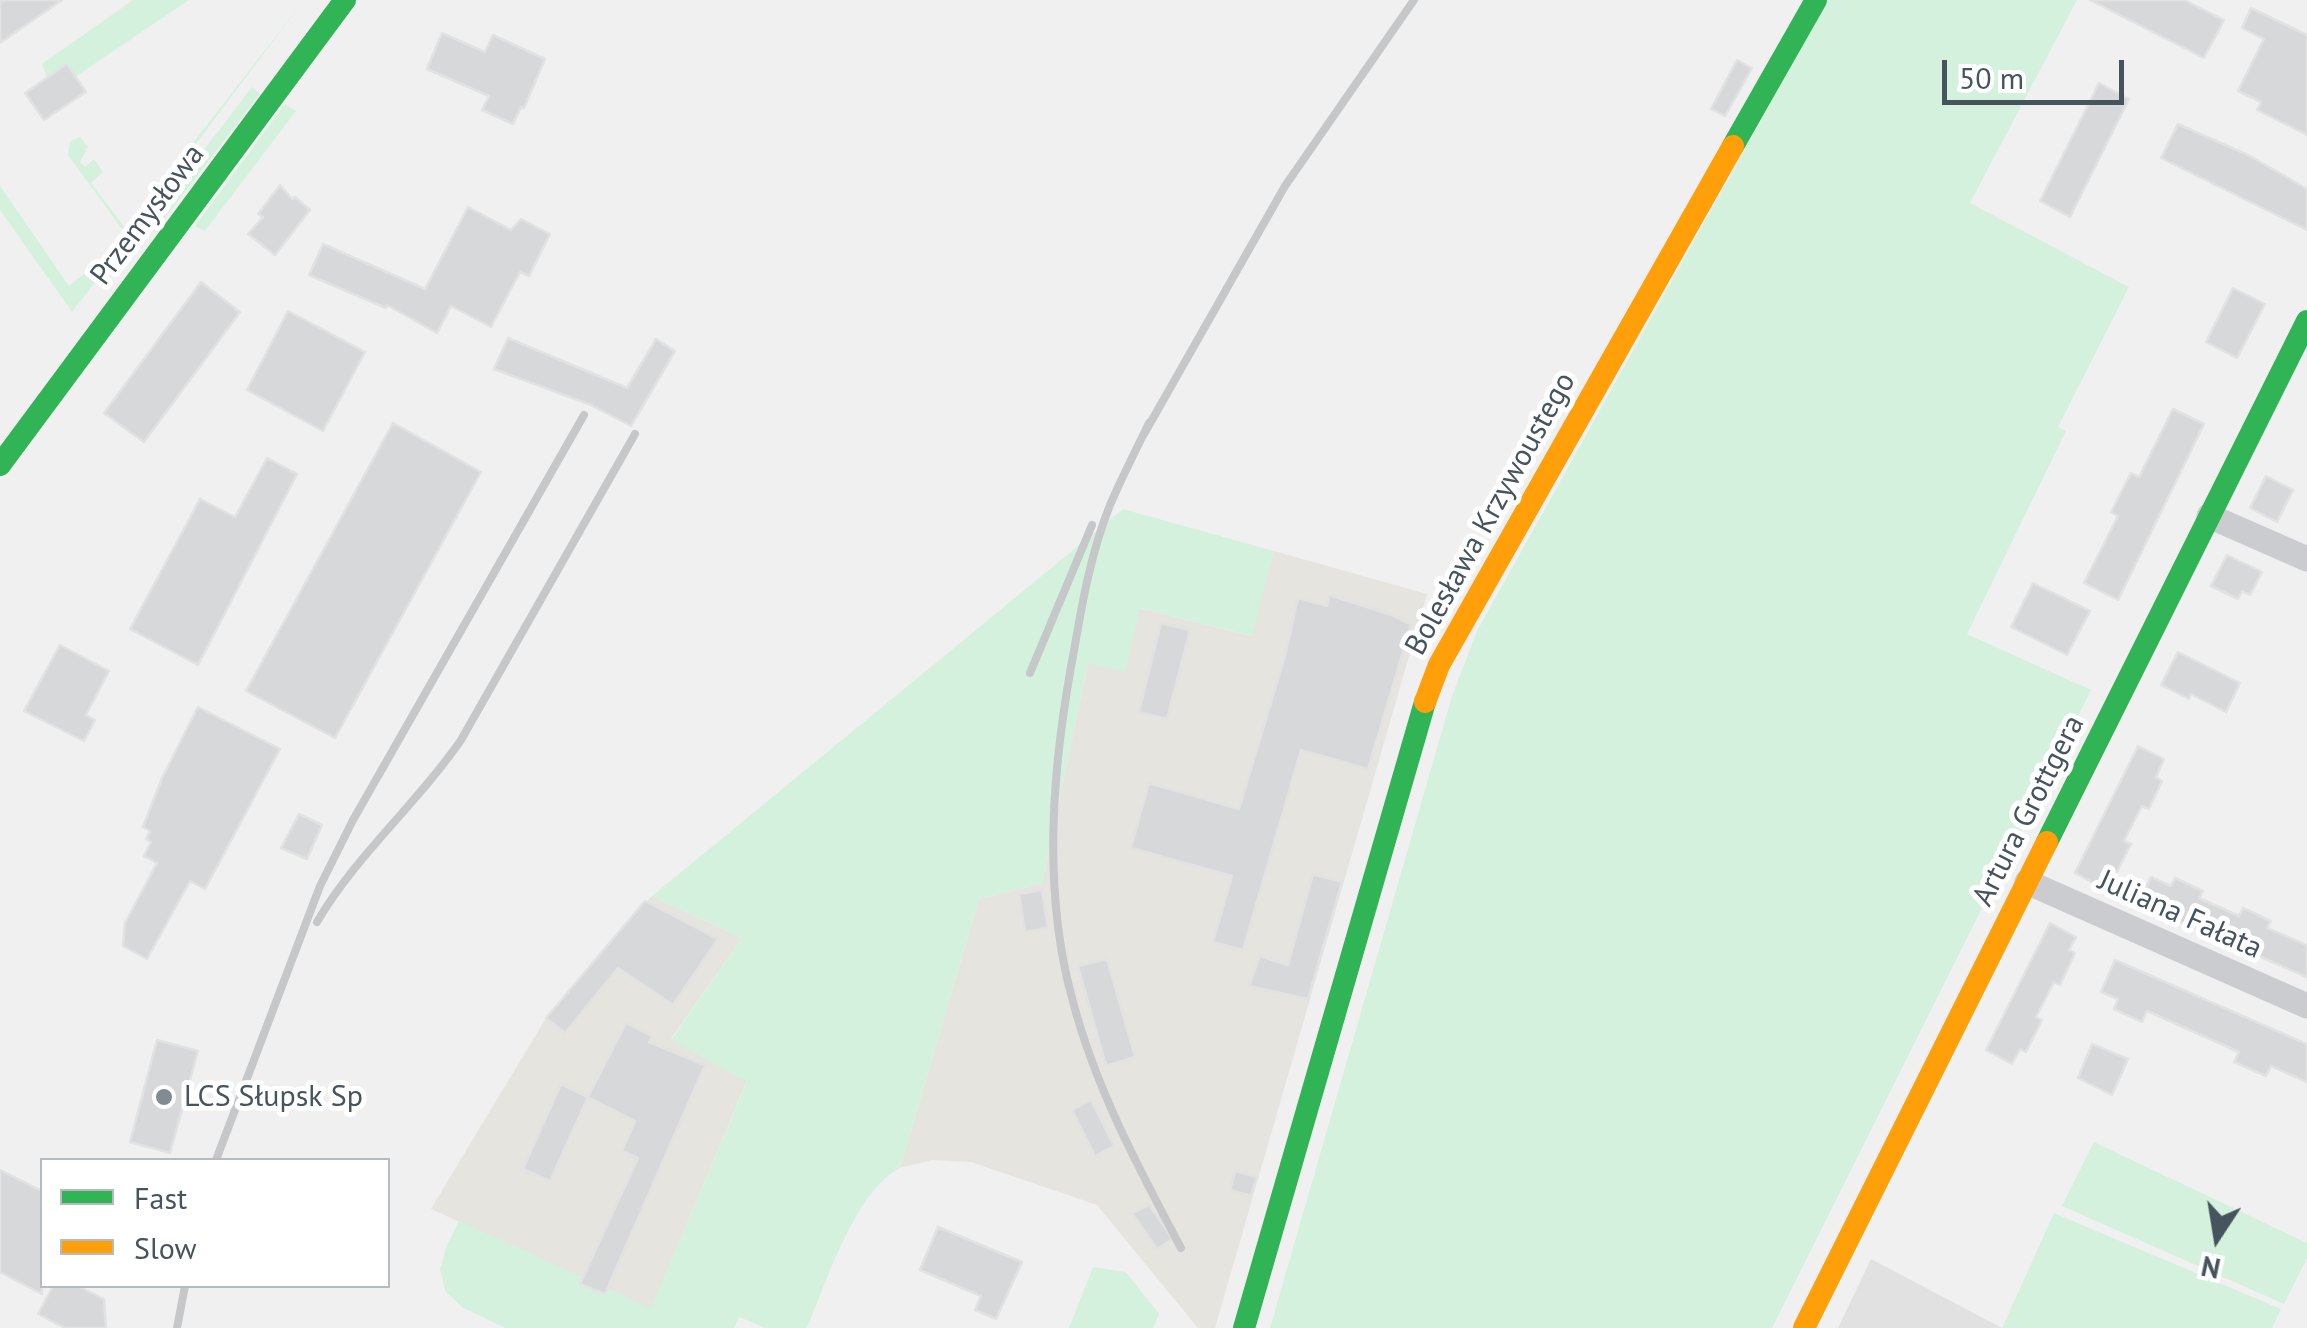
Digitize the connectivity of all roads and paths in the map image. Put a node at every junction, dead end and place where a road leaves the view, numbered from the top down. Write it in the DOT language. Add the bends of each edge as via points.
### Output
graph roads {
  1 [pos="345,0"];
  2 [pos="1816,0"];
  3 [pos="2307,320"];
  4 [pos="0,465"];
  5 [pos="2209,516"];
  6 [pos="2307,559"];
  7 [pos="2026,882"];
  8 [pos="2307,1006"];
  9 [pos="1244,1328"];
  10 [pos="1804,1328"];
  1 -- 4 [label="street, Przemysłowa"];
  2 -- 9 [label="street, Bolesława Krzywoustego" via="1439,665"];
  3 -- 5 [label="street, Artura Grottgera"];
  5 -- 6 [label="street"];
  5 -- 7 [label="street, Artura Grottgera"];
  7 -- 8 [label="street, Juliana Fałata"];
  7 -- 10 [label="street, Artura Grottgera"];
}
